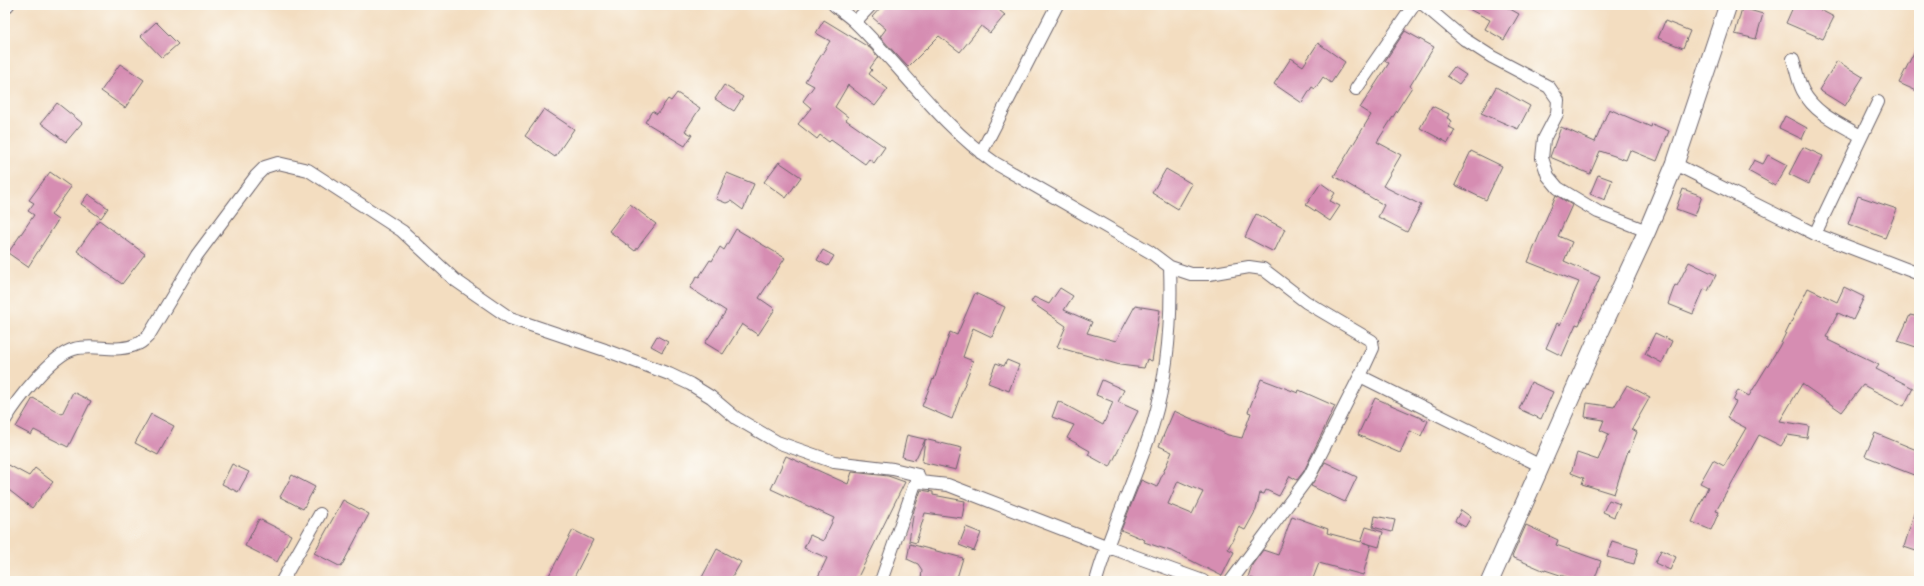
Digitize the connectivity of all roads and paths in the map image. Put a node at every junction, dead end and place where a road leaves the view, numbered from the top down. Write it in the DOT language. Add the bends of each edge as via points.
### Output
graph roads {
  1 [pos="8,5"];
  2 [pos="834,5"];
  3 [pos="871,5"];
  4 [pos="1057,5"];
  5 [pos="1414,5"];
  6 [pos="1424,5"];
  7 [pos="1728,5"];
  8 [pos="5,8"];
  9 [pos="855,22"];
  10 [pos="1793,59"];
  11 [pos="1356,89"];
  12 [pos="1878,102"];
  13 [pos="1861,136"];
  14 [pos="981,153"];
  15 [pos="1675,164"];
  16 [pos="1647,231"];
  17 [pos="1815,234"];
  18 [pos="1170,267"];
  19 [pos="1919,274"];
  20 [pos="1360,376"];
  21 [pos="5,420"];
  22 [pos="1540,466"];
  23 [pos="918,475"];
  24 [pos="320,514"];
  25 [pos="1106,546"];
  26 [pos="282,581"];
  27 [pos="881,581"];
  28 [pos="1096,581"];
  29 [pos="1204,581"];
  30 [pos="1231,581"];
  31 [pos="1490,581"];
  1 -- 8 [label="street"];
  2 -- 9 [label="street"];
  3 -- 9 [label="street"];
  4 -- 14 [label="street"];
  5 -- 11 [label="street"];
  6 -- 16 [label="street" via="1464,39 1549,87 1558,100 1557,114 1544,139 1542,158 1548,176 1558,188 1598,212"];
  7 -- 15 [label="street"];
  9 -- 14 [label="street" via="934,109"];
  10 -- 13 [label="street" via="1802,91 1813,105 1829,119"];
  12 -- 13 [label="street"];
  13 -- 17 [label="street"];
  14 -- 18 [label="street" via="1150,252"];
  15 -- 16 [label="street"];
  15 -- 17 [label="street"];
  16 -- 22 [label="street"];
  17 -- 19 [label="street"];
  18 -- 20 [label="street" via="1191,274 1209,274 1249,267 1263,269 1272,274 1306,302 1372,341 1373,348"];
  18 -- 25 [label="street" via="1170,330 1160,395 1141,458"];
  20 -- 22 [label="street"];
  20 -- 30 [label="street" via="1310,475"];
  21 -- 23 [label="street" via="22,396 60,355 74,349 115,349 138,344 149,334 197,255 256,176 266,167 278,163 308,170 402,231 455,280 510,318 669,374 711,397 736,418 757,431 797,449 834,462 893,469"];
  22 -- 31 [label="street"];
  23 -- 25 [label="street" via="920,482 948,485"];
  23 -- 27 [label="street"];
  24 -- 26 [label="street"];
  25 -- 28 [label="street"];
  25 -- 29 [label="street"];
}
